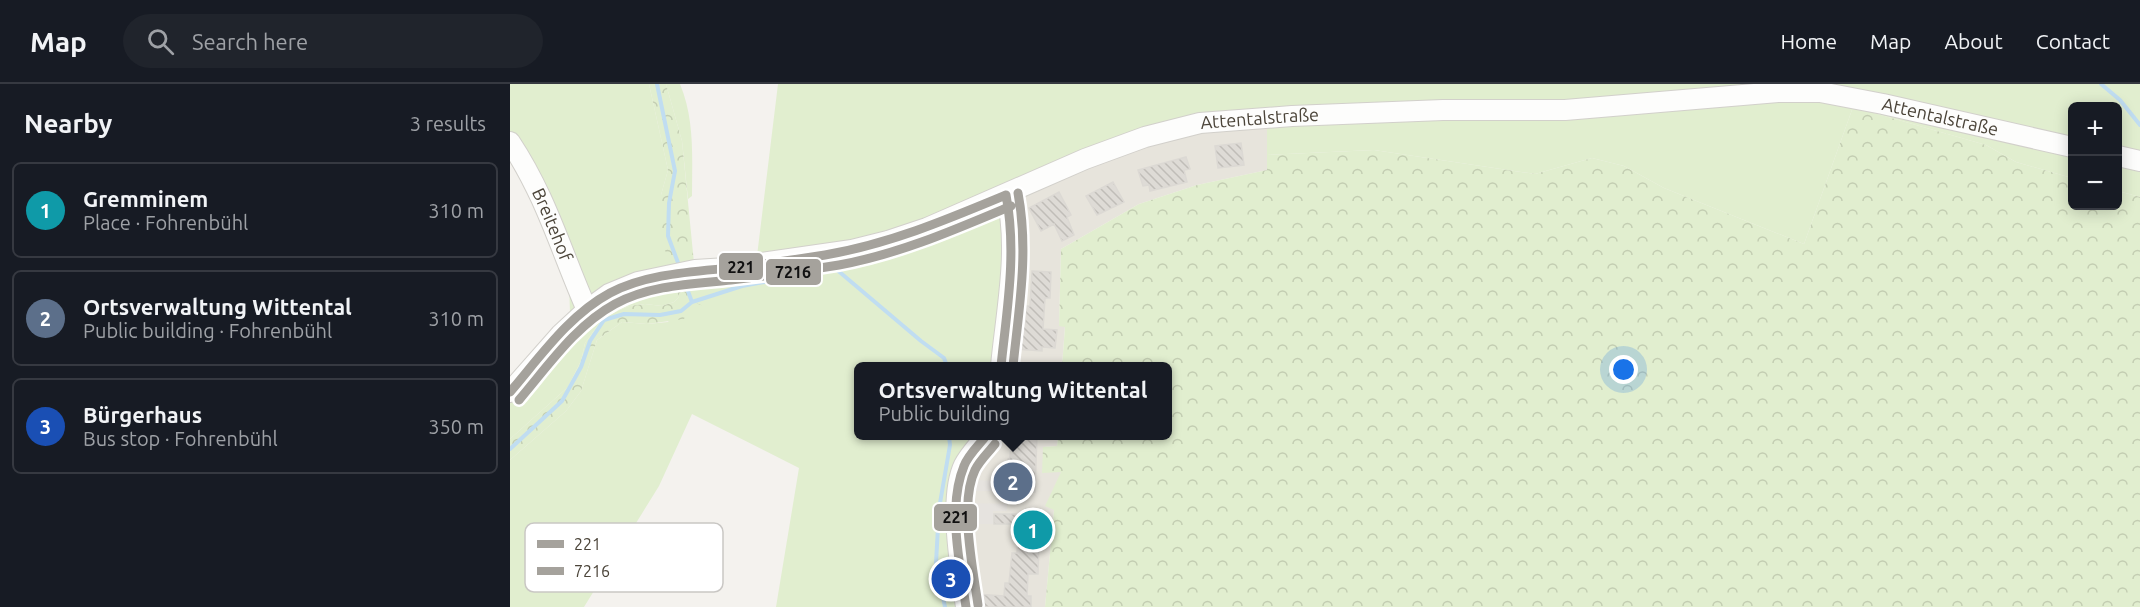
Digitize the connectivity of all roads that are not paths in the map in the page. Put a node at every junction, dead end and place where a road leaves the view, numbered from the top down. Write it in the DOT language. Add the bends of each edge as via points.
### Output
graph roads {
  1 [pos="510,142"];
  2 [pos="2068,146"];
  3 [pos="2122,157"];
  4 [pos="2140,160"];
  5 [pos="1006,195"];
  6 [pos="587,309"];
  7 [pos="1001,362"];
  8 [pos="510,392"];
  9 [pos="982,440"];
  10 [pos="966,607"];
  1 -- 6 [label="street, Breitehof" via="547,207"];
  2 -- 5 [label="street, Attentalstraße" via="1820,92 1778,92 1564,110 1443,110 1200,123 1125,144"];
  3 -- 4 [label="street"];
  5 -- 6 [label="street, Attentalstraße" via="888,241 852,250 672,274 638,282"];
  5 -- 7 [label="street" via="1013,245"];
  6 -- 8 [label="street, Attentalstraße"];
  9 -- 10 [label="street" via="964,464 956,498"];
}
